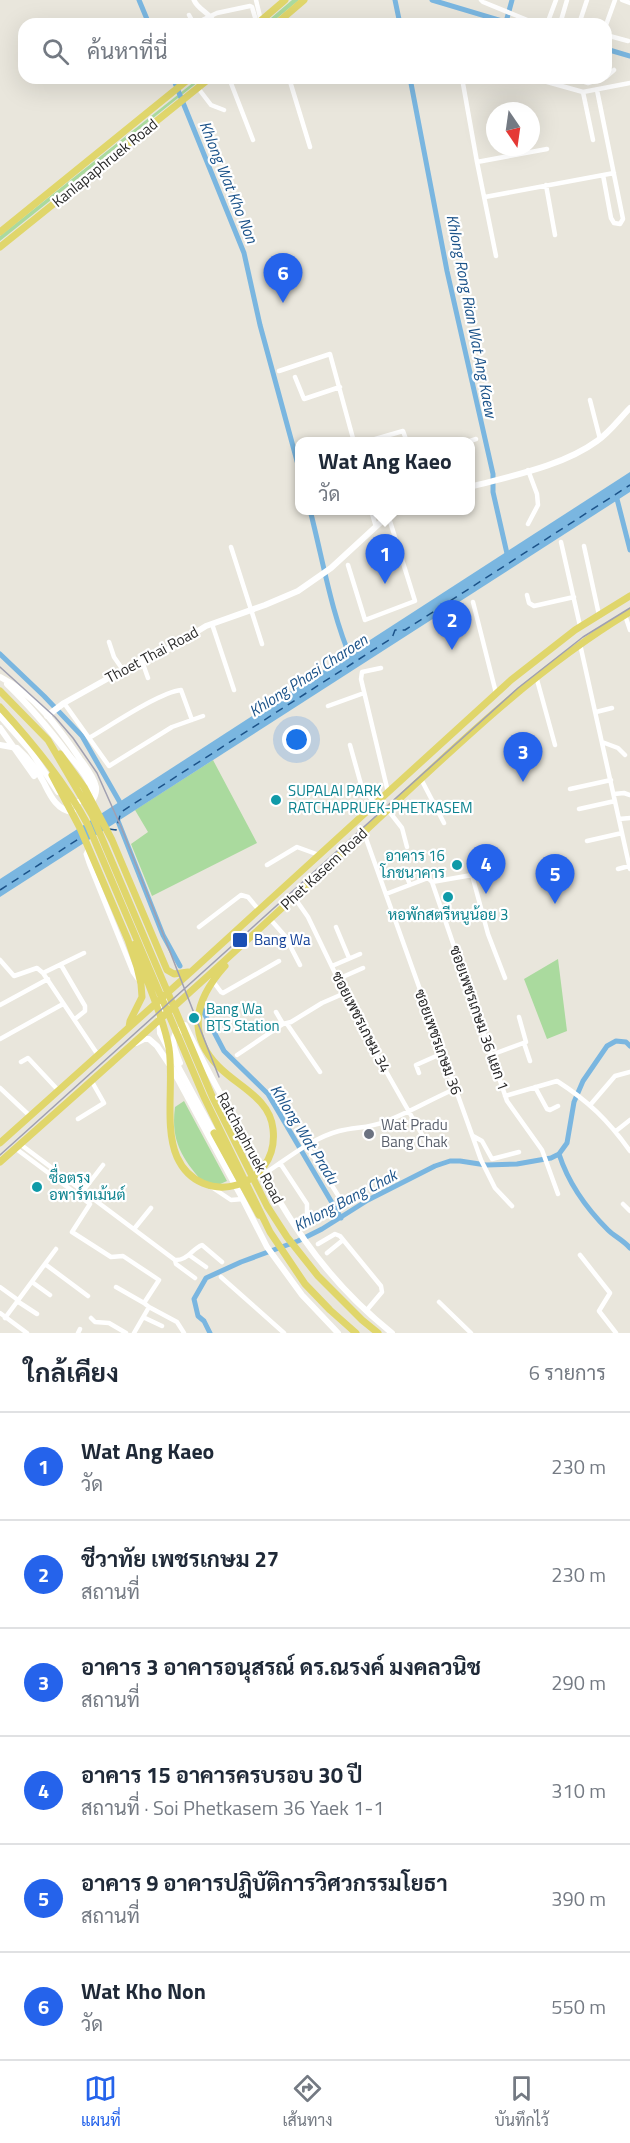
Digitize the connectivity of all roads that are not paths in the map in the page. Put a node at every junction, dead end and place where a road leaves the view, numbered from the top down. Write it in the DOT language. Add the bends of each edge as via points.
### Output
graph roads {
  1 [pos="194,0"];
  2 [pos="256,0"];
  3 [pos="285,0"];
  4 [pos="304,0"];
  5 [pos="482,0"];
  6 [pos="556,0"];
  7 [pos="567,0"];
  8 [pos="587,0"];
  9 [pos="615,0"];
  10 [pos="622,0"];
  11 [pos="630,3"];
  12 [pos="189,15"];
  13 [pos="210,16"];
  14 [pos="191,18"];
  15 [pos="206,18"];
  16 [pos="256,18"];
  17 [pos="258,18"];
  18 [pos="264,18"];
  19 [pos="283,18"];
  20 [pos="523,18"];
  21 [pos="549,18"];
  22 [pos="562,18"];
  23 [pos="581,18"];
  24 [pos="609,18"];
  25 [pos="612,36"];
  26 [pos="628,41"];
  27 [pos="630,83"];
  28 [pos="182,84"];
  29 [pos="203,84"];
  30 [pos="231,84"];
  31 [pos="291,84"];
  32 [pos="463,84"];
  33 [pos="557,84"];
  34 [pos="198,88"];
  35 [pos="597,90"];
  36 [pos="583,92"];
  37 [pos="224,110"];
  38 [pos="253,140"];
  39 [pos="593,141"];
  40 [pos="310,147"];
  41 [pos="547,149"];
  42 [pos="477,162"];
  43 [pos="614,173"];
  44 [pos="603,175"];
  45 [pos="546,185"];
  46 [pos="485,197"];
  47 [pos="0,232"];
  48 [pos="555,235"];
  49 [pos="0,248"];
  50 [pos="496,256"];
  51 [pos="279,371"];
  52 [pos="295,377"];
  53 [pos="340,387"];
  54 [pos="590,400"];
  55 [pos="630,408"];
  56 [pos="353,437"];
  57 [pos="380,437"];
  58 [pos="406,437"];
  59 [pos="600,439"];
  60 [pos="528,470"];
  61 [pos="475,486"];
  62 [pos="372,515"];
  63 [pos="387,515"];
  64 [pos="528,524"];
  65 [pos="376,527"];
  66 [pos="561,542"];
  67 [pos="584,546"];
  68 [pos="231,547"];
  69 [pos="348,565"];
  70 [pos="527,595"];
  71 [pos="630,596"];
  72 [pos="574,597"];
  73 [pos="622,601"];
  74 [pos="473,602"];
  75 [pos="253,610"];
  76 [pos="628,613"];
  77 [pos="599,615"];
  78 [pos="212,624"];
  79 [pos="580,627"];
  80 [pos="630,630"];
  81 [pos="109,642"];
  82 [pos="262,644"];
  83 [pos="580,644"];
  84 [pos="142,661"];
  85 [pos="381,668"];
  86 [pos="123,670"];
  87 [pos="536,676"];
  88 [pos="0,677"];
  89 [pos="148,678"];
  90 [pos="234,690"];
  91 [pos="0,692"];
  92 [pos="364,693"];
  93 [pos="496,693"];
  94 [pos="62,705"];
  95 [pos="328,706"];
  96 [pos="0,707"];
  97 [pos="612,708"];
  98 [pos="596,712"];
  99 [pos="0,716"];
  100 [pos="47,716"];
  101 [pos="203,716"];
  102 [pos="192,720"];
  103 [pos="0,728"];
  104 [pos="90,738"];
  105 [pos="48,741"];
  106 [pos="602,742"];
  107 [pos="0,745"];
  108 [pos="350,745"];
  109 [pos="555,745"];
  110 [pos="12,747"];
  111 [pos="625,755"];
  112 [pos="48,766"];
  113 [pos="421,779"];
  114 [pos="610,780"];
  115 [pos="570,789"];
  116 [pos="388,792"];
  117 [pos="614,794"];
  118 [pos="630,795"];
  119 [pos="398,801"];
  120 [pos="615,801"];
  121 [pos="376,804"];
  122 [pos="579,809"];
  123 [pos="388,810"];
  124 [pos="630,818"];
  125 [pos="619,819"];
  126 [pos="444,823"];
  127 [pos="364,832"];
  128 [pos="622,833"];
  129 [pos="587,842"];
  130 [pos="407,847"];
  131 [pos="319,855"];
  132 [pos="267,865"];
  133 [pos="630,867"];
  134 [pos="618,869"];
  135 [pos="406,874"];
  136 [pos="432,882"];
  137 [pos="410,885"];
  138 [pos="386,894"];
  139 [pos="294,897"];
  140 [pos="258,909"];
  141 [pos="270,919"];
  142 [pos="131,927"];
  143 [pos="199,927"];
  144 [pos="336,927"];
  145 [pos="256,932"];
  146 [pos="84,953"];
  147 [pos="360,954"];
  148 [pos="349,958"];
  149 [pos="279,961"];
  150 [pos="1,963"];
  151 [pos="61,964"];
  152 [pos="155,965"];
  153 [pos="300,965"];
  154 [pos="332,966"];
  155 [pos="363,968"];
  156 [pos="193,970"];
  157 [pos="170,972"];
  158 [pos="43,973"];
  159 [pos="139,975"];
  160 [pos="505,978"];
  161 [pos="48,979"];
  162 [pos="338,979"];
  163 [pos="212,980"];
  164 [pos="141,983"];
  165 [pos="171,989"];
  166 [pos="345,993"];
  167 [pos="63,1004"];
  168 [pos="0,1005"];
  169 [pos="162,1005"];
  170 [pos="175,1005"];
  171 [pos="276,1012"];
  172 [pos="519,1017"];
  173 [pos="75,1019"];
  174 [pos="158,1021"];
  175 [pos="285,1024"];
  176 [pos="129,1027"];
  177 [pos="191,1038"];
  178 [pos="0,1039"];
  179 [pos="524,1043"];
  180 [pos="130,1046"];
  181 [pos="443,1053"];
  182 [pos="98,1055"];
  183 [pos="237,1055"];
  184 [pos="491,1055"];
  185 [pos="530,1061"];
  186 [pos="21,1062"];
  187 [pos="320,1071"];
  188 [pos="630,1072"];
  189 [pos="419,1073"];
  190 [pos="91,1080"];
  191 [pos="187,1084"];
  192 [pos="535,1087"];
  193 [pos="0,1088"];
  194 [pos="455,1089"];
  195 [pos="58,1090"];
  196 [pos="208,1096"];
  197 [pos="505,1096"];
  198 [pos="591,1104"];
  199 [pos="169,1105"];
  200 [pos="558,1106"];
  201 [pos="409,1111"];
  202 [pos="30,1116"];
  203 [pos="78,1119"];
  204 [pos="630,1120"];
  205 [pos="616,1131"];
  206 [pos="214,1133"];
  207 [pos="473,1136"];
  208 [pos="2,1141"];
  209 [pos="18,1146"];
  210 [pos="305,1147"];
  211 [pos="429,1148"];
  212 [pos="630,1151"];
  213 [pos="519,1152"];
  214 [pos="0,1162"];
  215 [pos="280,1163"];
  216 [pos="103,1165"];
  217 [pos="264,1174"];
  218 [pos="82,1191"];
  219 [pos="558,1194"];
  220 [pos="241,1197"];
  221 [pos="341,1200"];
  222 [pos="623,1204"];
  223 [pos="512,1206"];
  224 [pos="151,1208"];
  225 [pos="630,1211"];
  226 [pos="307,1218"];
  227 [pos="134,1229"];
  228 [pos="270,1233"];
  229 [pos="343,1240"];
  230 [pos="318,1245"];
  231 [pos="56,1249"];
  232 [pos="327,1253"];
  233 [pos="189,1255"];
  234 [pos="580,1255"];
  235 [pos="175,1260"];
  236 [pos="222,1262"];
  237 [pos="45,1264"];
  238 [pos="206,1267"];
  239 [pos="221,1277"];
  240 [pos="195,1278"];
  241 [pos="32,1282"];
  242 [pos="0,1287"];
  243 [pos="116,1287"];
  244 [pos="50,1295"];
  245 [pos="87,1296"];
  246 [pos="18,1301"];
  247 [pos="439,1302"];
  248 [pos="144,1303"];
  249 [pos="149,1307"];
  250 [pos="366,1311"];
  251 [pos="159,1312"];
  252 [pos="37,1314"];
  253 [pos="1,1315"];
  254 [pos="90,1318"];
  255 [pos="145,1318"];
  256 [pos="154,1322"];
  257 [pos="162,1326"];
  258 [pos="27,1333"];
  259 [pos="126,1333"];
  260 [pos="134,1333"];
  261 [pos="184,1333"];
  262 [pos="284,1333"];
  263 [pos="338,1333"];
  264 [pos="356,1333"];
  265 [pos="378,1333"];
  266 [pos="392,1333"];
  267 [pos="471,1333"];
  268 [pos="616,1333"];
  1 -- 13 [label="street"];
  2 -- 17 [label="street"];
  3 -- 18 [label="main road"];
  4 -- 19 [label="main road"];
  5 -- 20 [label="street"];
  6 -- 21 [label="street"];
  7 -- 22 [label="street"];
  8 -- 23 [label="street"];
  9 -- 24 [label="street"];
  10 -- 11 [label="street"];
  12 -- 14 [label="street"];
  13 -- 15 [label="street"];
  13 -- 16 [label="street" via="250,6"];
  25 -- 26 [label="street"];
  27 -- 35 [label="street"];
  28 -- 47 [label="main road, Kanlapaphruek Road"];
  29 -- 34 [label="main road, Kanlapaphruek Road"];
  30 -- 38 [label="street"];
  31 -- 40 [label="street"];
  32 -- 42 [label="street"];
  33 -- 36 [label="street"];
  34 -- 37 [label="street" via="211,105"];
  34 -- 49 [label="main road, Kanlapaphruek Road"];
  35 -- 36 [label="street"];
  35 -- 43 [label="street"];
  36 -- 39 [label="street"];
  41 -- 42 [label="street"];
  42 -- 46 [label="street"];
  43 -- 44 [label="street"];
  43 -- 44 [label="street" via="623,219 620,224 611,218"];
  44 -- 45 [label="street"];
  45 -- 46 [label="street"];
  45 -- 48 [label="street"];
  46 -- 50 [label="street"];
  51 -- 53 [label="street" via="330,354"];
  52 -- 53 [label="street" via="304,399"];
  53 -- 56 [label="street"];
  54 -- 59 [label="street"];
  55 -- 59 [label="main road"];
  57 -- 58 [label="street" via="403,431"];
  59 -- 60 [label="main road" via="567,458"];
  60 -- 61 [label="main road"];
  60 -- 64 [label="street" via="538,505"];
  62 -- 65 [label="street"];
  63 -- 65 [label="main road, Thoet Thai Road"];
  63 -- 69 [label="street" via="415,601 365,620"];
  65 -- 75 [label="main road, Thoet Thai Road" via="320,577"];
  66 -- 72 [label="street"];
  67 -- 77 [label="street"];
  68 -- 75 [label="street"];
  70 -- 72 [label="street" via="534,606"];
  71 -- 73 [label="main road, Phet Kasem Road"];
  72 -- 79 [label="street"];
  73 -- 76 [label="main road"];
  73 -- 77 [label="main road, Phet Kasem Road"];
  74 -- 93 [label="street"];
  75 -- 78 [label="main road, Thoet Thai Road"];
  75 -- 82 [label="street"];
  76 -- 80 [label="street"];
  76 -- 83 [label="main road, Phet Kasem Road"];
  77 -- 79 [label="main road, Phet Kasem Road"];
  78 -- 84 [label="main road, Thoet Thai Road"];
  78 -- 90 [label="street"];
  79 -- 93 [label="main road, Phet Kasem Road"];
  81 -- 86 [label="street"];
  83 -- 87 [label="main road, Phet Kasem Road"];
  83 -- 98 [label="street"];
  84 -- 86 [label="main road, Thoet Thai Road"];
  84 -- 89 [label="street"];
  85 -- 92 [label="street" via="362,672"];
  86 -- 94 [label="main road, Thoet Thai Road"];
  87 -- 109 [label="street"];
  87 -- 113 [label="main road, Phet Kasem Road"];
  88 -- 99 [label="main road" via="37,714 78,766 90,787 86,797 75,803 63,801 30,750"];
  88 -- 100 [label="main road" via="11,682"];
  91 -- 105 [label="main road, Ratchaphruek Road"];
  92 -- 95 [label="street"];
  92 -- 116 [label="street"];
  93 -- 116 [label="main road, Phet Kasem Road"];
  94 -- 100 [label="main road, Thoet Thai Road"];
  94 -- 104 [label="street"];
  96 -- 112 [label="main road, Ratchaphruek Road"];
  97 -- 98 [label="street"];
  98 -- 106 [label="street"];
  100 -- 110 [label="main road" via="89,772 96,788 93,802 85,809 67,811 56,804 23,754"];
  101 -- 102 [label="street"];
  102 -- 104 [label="street" via="172,727 109,765"];
  102 -- 104 [label="street" via="183,694 177,690"];
  103 -- 110 [label="main road"];
  105 -- 157 [label="main road" via="68,763 98,812"];
  105 -- 196 [label="main road, Ratchaphruek Road" via="104,840"];
  106 -- 111 [label="street"];
  106 -- 114 [label="street"];
  107 -- 110 [label="main road"];
  108 -- 121 [label="street" via="362,788"];
  112 -- 142 [label="main road, Ratchaphruek Road" via="73,797 88,825"];
  112 -- 159 [label="main road" via="80,828"];
  113 -- 119 [label="main road, Phet Kasem Road"];
  113 -- 126 [label="street"];
  114 -- 115 [label="street"];
  114 -- 117 [label="street"];
  116 -- 119 [label="main road"];
  116 -- 121 [label="main road, Phet Kasem Road"];
  117 -- 118 [label="street"];
  117 -- 120 [label="street"];
  119 -- 123 [label="main road, Phet Kasem Road"];
  120 -- 122 [label="street"];
  120 -- 125 [label="street"];
  121 -- 131 [label="main road, Phet Kasem Road"];
  123 -- 127 [label="main road, Phet Kasem Road"];
  123 -- 130 [label="street" via="402,828"];
  124 -- 125 [label="street"];
  125 -- 128 [label="street"];
  127 -- 138 [label="street, ซอยเพชรเกษม 36"];
  127 -- 139 [label="main road, Phet Kasem Road"];
  128 -- 129 [label="street"];
  128 -- 133 [label="street"];
  131 -- 132 [label="street" via="297,847"];
  131 -- 140 [label="main road, Phet Kasem Road"];
  133 -- 134 [label="street"];
  135 -- 137 [label="street"];
  136 -- 137 [label="street" via="428,878"];
  136 -- 160 [label="street" via="472,875"];
  136 -- 184 [label="street, ซอยเพชรเกษม 36 แยก 1"];
  137 -- 138 [label="street"];
  138 -- 181 [label="street, ซอยเพชรเกษม 36"];
  139 -- 141 [label="main road, Phet Kasem Road"];
  139 -- 154 [label="street, ซอยเพชรเกษม 34"];
  140 -- 143 [label="street" via="241,895"];
  140 -- 156 [label="main road, Phet Kasem Road"];
  141 -- 145 [label="main road, Phet Kasem Road"];
  141 -- 153 [label="street" via="285,936"];
  142 -- 163 [label="main road" via="168,1046 172,1142 182,1166 195,1179 215,1187 235,1186 263,1167 272,1149 273,1126 267,1111 218,1067 200,1035 198,1012"];
  142 -- 196 [label="main road, Ratchaphruek Road"];
  144 -- 148 [label="street"];
  145 -- 163 [label="main road"];
  145 -- 170 [label="main road, Phet Kasem Road"];
  146 -- 151 [label="street"];
  147 -- 148 [label="street"];
  148 -- 154 [label="street"];
  149 -- 163 [label="street" via="223,993"];
  150 -- 158 [label="street" via="14,976 37,968"];
  151 -- 158 [label="street"];
  151 -- 173 [label="street" via="85,1006 85,1011"];
  152 -- 157 [label="street"];
  152 -- 159 [label="street" via="159,972 155,980 148,982"];
  152 -- 164 [label="street" via="104,846 91,846 86,854"];
  154 -- 162 [label="street, ซอยเพชรเกษม 34"];
  155 -- 162 [label="street"];
  156 -- 157 [label="main road" via="183,974"];
  156 -- 165 [label="main road, Phet Kasem Road"];
  158 -- 161 [label="street"];
  159 -- 164 [label="main road"];
  161 -- 167 [label="street"];
  161 -- 168 [label="street"];
  162 -- 166 [label="street, ซอยเพชรเกษม 34"];
  164 -- 176 [label="main road" via="141,1000"];
  165 -- 169 [label="main road"];
  165 -- 176 [label="main road, Phet Kasem Road"];
  166 -- 175 [label="street"];
  166 -- 201 [label="street, ซอยเพชรเกษม 34"];
  167 -- 173 [label="street"];
  167 -- 178 [label="street"];
  169 -- 170 [label="main road"];
  169 -- 174 [label="main road"];
  169 -- 176 [label="main road"];
  170 -- 174 [label="main road, Phet Kasem Road"];
  170 -- 177 [label="main road, Ratchaphruek Road"];
  171 -- 175 [label="street"];
  172 -- 179 [label="street"];
  173 -- 182 [label="street"];
  174 -- 180 [label="main road, Phet Kasem Road"];
  174 -- 191 [label="main road" via="160,1033"];
  175 -- 183 [label="street"];
  175 -- 187 [label="street"];
  176 -- 182 [label="main road, Phet Kasem Road"];
  177 -- 191 [label="main road" via="179,1030 173,1040"];
  177 -- 217 [label="main road, Ratchaphruek Road"];
  179 -- 184 [label="street"];
  179 -- 185 [label="street"];
  180 -- 190 [label="main road, Phet Kasem Road"];
  180 -- 220 [label="main road, Ratchaphruek Road" via="144,1039 154,1041"];
  181 -- 189 [label="street" via="416,1065"];
  181 -- 194 [label="street, ซอยเพชรเกษม 36"];
  182 -- 195 [label="main road, Phet Kasem Road"];
  184 -- 197 [label="street, ซอยเพชรเกษม 36 แยก 1"];
  186 -- 195 [label="street" via="29,1059"];
  188 -- 198 [label="street" via="615,1076"];
  190 -- 203 [label="street" via="105,1104"];
  190 -- 209 [label="main road, Phet Kasem Road"];
  191 -- 206 [label="main road"];
  192 -- 197 [label="street"];
  192 -- 198 [label="street" via="557,1081"];
  192 -- 200 [label="street" via="547,1109"];
  193 -- 202 [label="street"];
  194 -- 201 [label="street"];
  194 -- 207 [label="street, ซอยเพชรเกษม 36"];
  195 -- 202 [label="main road, Phet Kasem Road"];
  196 -- 228 [label="main road, Ratchaphruek Road"];
  196 -- 265 [label="main road, Ratchaphruek Road" via="287,1237 318,1276"];
  197 -- 219 [label="street, ซอยเพชรเกษม 36 แยก 1" via="544,1155"];
  198 -- 205 [label="street"];
  199 -- 220 [label="street" via="182,1162 231,1200"];
  201 -- 210 [label="street" via="370,1127 329,1134"];
  201 -- 211 [label="street, ซอยเพชรเกษม 34"];
  202 -- 208 [label="main road, Phet Kasem Road"];
  204 -- 205 [label="street"];
  205 -- 212 [label="street"];
  206 -- 220 [label="main road"];
  206 -- 228 [label="main road"];
  207 -- 213 [label="street" via="482,1141 492,1159"];
  207 -- 223 [label="street, ซอยเพชรเกษม 36" via="495,1188"];
  208 -- 209 [label="main road"];
  209 -- 214 [label="main road, Phet Kasem Road"];
  209 -- 218 [label="street"];
  209 -- 248 [label="street" via="90,1204 72,1232 111,1257 123,1256 159,1280"];
  210 -- 215 [label="street"];
  210 -- 221 [label="street"];
  215 -- 217 [label="street"];
  215 -- 226 [label="street" via="307,1204"];
  216 -- 218 [label="street"];
  217 -- 250 [label="main road, Ratchaphruek Road" via="297,1232"];
  218 -- 227 [label="street"];
  220 -- 263 [label="main road, Ratchaphruek Road" via="278,1264"];
  222 -- 225 [label="street"];
  224 -- 227 [label="street"];
  227 -- 235 [label="street"];
  228 -- 264 [label="main road, Ratchaphruek Road" via="305,1284"];
  229 -- 230 [label="street" via="335,1234"];
  229 -- 232 [label="street"];
  229 -- 250 [label="street" via="382,1289"];
  231 -- 237 [label="street"];
  233 -- 235 [label="street"];
  233 -- 236 [label="street" via="202,1245"];
  233 -- 238 [label="street"];
  234 -- 268 [label="street" via="610,1293 598,1311"];
  235 -- 240 [label="street"];
  237 -- 241 [label="street"];
  237 -- 245 [label="street"];
  239 -- 262 [label="street"];
  241 -- 244 [label="street"];
  241 -- 246 [label="street"];
  242 -- 246 [label="street"];
  243 -- 248 [label="street"];
  246 -- 252 [label="street"];
  246 -- 253 [label="street"];
  247 -- 267 [label="street"];
  248 -- 249 [label="street"];
  249 -- 251 [label="street"];
  249 -- 255 [label="street"];
  250 -- 266 [label="main road, Ratchaphruek Road"];
  251 -- 256 [label="street"];
  251 -- 261 [label="street" via="180,1323"];
  253 -- 258 [label="street"];
  254 -- 259 [label="street"];
  255 -- 256 [label="street"];
  255 -- 260 [label="street"];
  256 -- 257 [label="street"];
}
